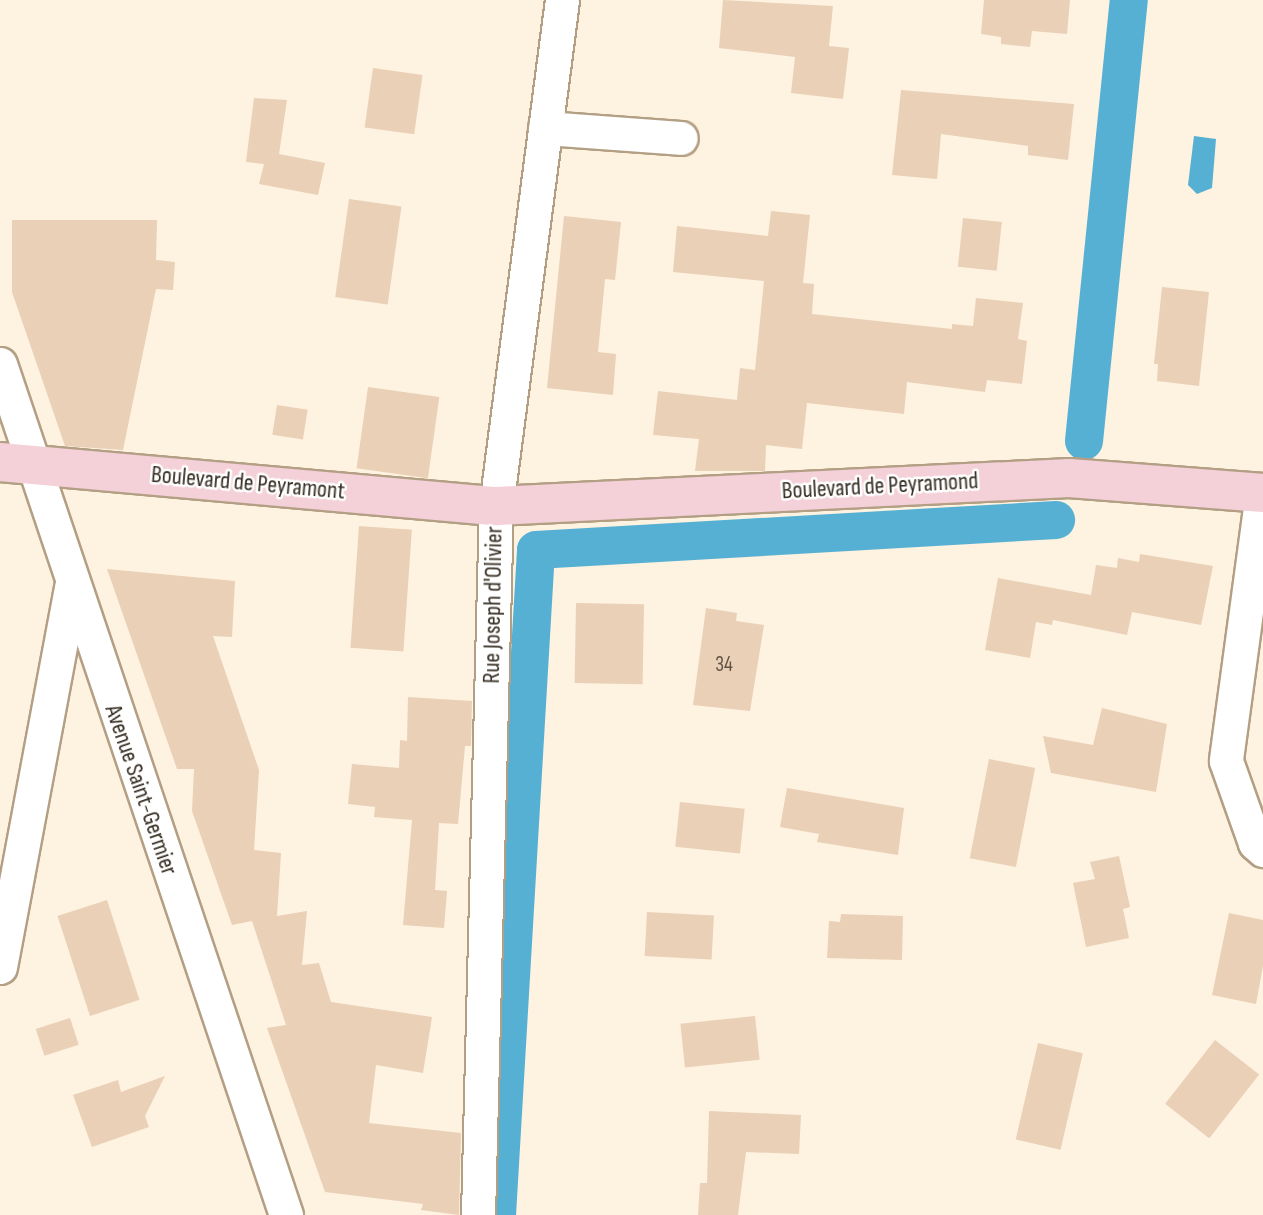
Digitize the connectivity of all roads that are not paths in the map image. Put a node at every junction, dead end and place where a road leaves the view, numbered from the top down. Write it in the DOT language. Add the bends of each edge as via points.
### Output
graph roads {
  1 [pos="562,0"];
  2 [pos="545,128"];
  3 [pos="681,138"];
  4 [pos="0,363"];
  5 [pos="15,463"];
  6 [pos="1263,493"];
  7 [pos="496,506"];
  8 [pos="71,585"];
  9 [pos="1263,850"];
  10 [pos="0,967"];
  11 [pos="286,1215"];
  12 [pos="478,1215"];
  1 -- 2 [label="street, Rue Joseph d'Olivier"];
  2 -- 3 [label="street"];
  2 -- 7 [label="street, Rue Joseph d'Olivier"];
  4 -- 5 [label="street, Avenue Saint-Germier"];
  5 -- 7 [label="street, Boulevard de Peyramont"];
  5 -- 8 [label="street, Avenue Saint-Germier"];
  6 -- 7 [label="street, Boulevard de Peyramond" via="1069,478"];
  6 -- 9 [label="street" via="1226,761 1255,843"];
  7 -- 12 [label="street, Rue Joseph d'Olivier"];
  8 -- 10 [label="street"];
  8 -- 11 [label="street, Avenue Saint-Germier"];
}
